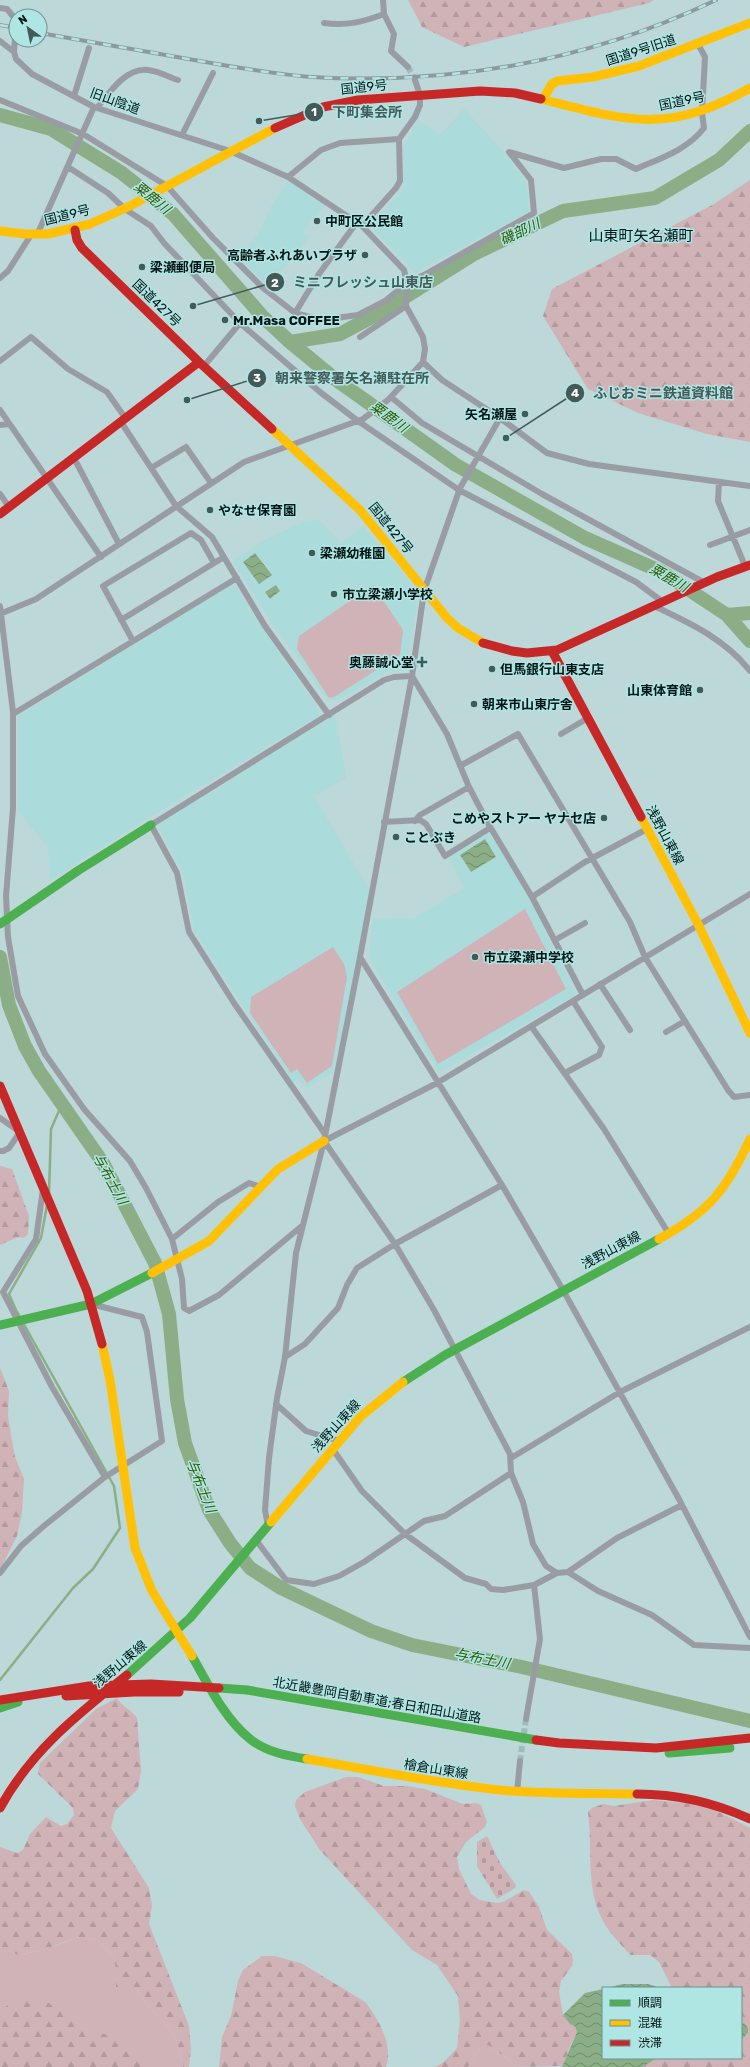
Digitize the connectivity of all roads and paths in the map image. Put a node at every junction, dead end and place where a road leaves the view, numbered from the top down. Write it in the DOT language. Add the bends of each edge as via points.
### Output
graph roads {
  1 [pos="383,0"];
  2 [pos="384,14"];
  3 [pos="324,23"];
  4 [pos="750,23"];
  5 [pos="0,41"];
  6 [pos="698,44"];
  7 [pos="14,48"];
  8 [pos="89,48"];
  9 [pos="14,52"];
  10 [pos="408,67"];
  11 [pos="213,73"];
  12 [pos="178,80"];
  13 [pos="415,80"];
  14 [pos="750,88"];
  15 [pos="420,95"];
  16 [pos="74,96"];
  17 [pos="544,98"];
  18 [pos="0,100"];
  19 [pos="96,107"];
  20 [pos="702,113"];
  21 [pos="182,135"];
  22 [pos="82,136"];
  23 [pos="399,139"];
  24 [pos="230,151"];
  25 [pos="68,167"];
  26 [pos="288,177"];
  27 [pos="164,187"];
  28 [pos="127,207"];
  29 [pos="360,224"];
  30 [pos="75,230"];
  31 [pos="0,232"];
  32 [pos="34,235"];
  33 [pos="0,278"];
  34 [pos="407,283"];
  35 [pos="406,306"];
  36 [pos="295,312"];
  37 [pos="240,322"];
  38 [pos="360,337"];
  39 [pos="0,361"];
  40 [pos="423,362"];
  41 [pos="202,364"];
  42 [pos="390,399"];
  43 [pos="0,410"];
  44 [pos="500,418"];
  45 [pos="123,420"];
  46 [pos="361,420"];
  47 [pos="9,424"];
  48 [pos="0,425"];
  49 [pos="290,446"];
  50 [pos="477,457"];
  51 [pos="74,458"];
  52 [pos="151,468"];
  53 [pos="48,479"];
  54 [pos="719,482"];
  55 [pos="211,483"];
  56 [pos="750,486"];
  57 [pos="460,489"];
  58 [pos="0,494"];
  59 [pos="176,506"];
  60 [pos="9,507"];
  61 [pos="0,514"];
  62 [pos="750,530"];
  63 [pos="732,536"];
  64 [pos="119,544"];
  65 [pos="710,545"];
  66 [pos="224,556"];
  67 [pos="101,557"];
  68 [pos="214,563"];
  69 [pos="747,565"];
  70 [pos="237,578"];
  71 [pos="703,584"];
  72 [pos="424,591"];
  73 [pos="665,601"];
  74 [pos="654,606"];
  75 [pos="1,611"];
  76 [pos="122,620"];
  77 [pos="133,642"];
  78 [pos="552,651"];
  79 [pos="750,671"];
  80 [pos="412,676"];
  81 [pos="13,714"];
  82 [pos="329,715"];
  83 [pos="588,718"];
  84 [pos="561,734"];
  85 [pos="460,766"];
  86 [pos="468,787"];
  87 [pos="415,821"];
  88 [pos="384,822"];
  89 [pos="151,825"];
  90 [pos="490,828"];
  91 [pos="647,829"];
  92 [pos="591,859"];
  93 [pos="750,894"];
  94 [pos="532,897"];
  95 [pos="3,921"];
  96 [pos="585,923"];
  97 [pos="698,924"];
  98 [pos="555,940"];
  99 [pos="360,957"];
  100 [pos="645,957"];
  101 [pos="600,984"];
  102 [pos="583,995"];
  103 [pos="573,1001"];
  104 [pos="747,1014"];
  105 [pos="685,1021"];
  106 [pos="531,1026"];
  107 [pos="630,1030"];
  108 [pos="666,1032"];
  109 [pos="750,1033"];
  110 [pos="565,1073"];
  111 [pos="437,1083"];
  112 [pos="1,1089"];
  113 [pos="750,1095"];
  114 [pos="0,1118"];
  115 [pos="20,1132"];
  116 [pos="324,1137"];
  117 [pos="750,1139"];
  118 [pos="0,1151"];
  119 [pos="742,1158"];
  120 [pos="750,1162"];
  121 [pos="502,1186"];
  122 [pos="261,1187"];
  123 [pos="43,1188"];
  124 [pos="303,1225"];
  125 [pos="669,1234"];
  126 [pos="172,1239"];
  127 [pos="395,1244"];
  128 [pos="175,1261"];
  129 [pos="563,1290"];
  130 [pos="1,1293"];
  131 [pos="92,1304"];
  132 [pos="16,1320"];
  133 [pos="0,1325"];
  134 [pos="750,1327"];
  135 [pos="455,1350"];
  136 [pos="285,1357"];
  137 [pos="620,1392"];
  138 [pos="276,1404"];
  139 [pos="339,1441"];
  140 [pos="332,1448"];
  141 [pos="511,1458"];
  142 [pos="122,1468"];
  143 [pos="511,1473"];
  144 [pos="106,1477"];
  145 [pos="682,1505"];
  146 [pos="268,1526"];
  147 [pos="405,1534"];
  148 [pos="255,1542"];
  149 [pos="568,1572"];
  150 [pos="0,1573"];
  151 [pos="557,1573"];
  152 [pos="534,1585"];
  153 [pos="177,1632"];
  154 [pos="750,1637"];
  155 [pos="750,1648"];
  156 [pos="267,1697"];
  157 [pos="28,1699"];
  158 [pos="0,1700"];
  159 [pos="0,1704"];
  160 [pos="0,1708"];
  161 [pos="526,1719"];
  162 [pos="750,1738"];
  163 [pos="750,1746"];
  164 [pos="657,1750"];
  165 [pos="520,1761"];
  166 [pos="517,1792"];
  167 [pos="0,1808"];
  168 [pos="750,1819"];
  1 -- 2 [label="street"];
  2 -- 3 [label="street" via="361,23"];
  2 -- 10 [label="street" via="394,34 391,51"];
  4 -- 6 [label="main road, 国道9号旧道"];
  5 -- 9 [label="street, 旧山陰道"];
  6 -- 17 [label="main road, 国道9号旧道" via="659,60 616,73 557,81 551,85"];
  6 -- 20 [label="street" via="705,57"];
  7 -- 9 [label="street"];
  8 -- 16 [label="street"];
  9 -- 16 [label="street, 旧山陰道" via="16,59 32,74"];
  11 -- 21 [label="street"];
  12 -- 19 [label="street" via="148,70 134,72 113,88"];
  13 -- 15 [label="street"];
  14 -- 20 [label="main road, 国道9号"];
  15 -- 17 [label="main road, 国道9号" via="482,91"];
  15 -- 23 [label="street" via="420,105 415,117"];
  15 -- 24 [label="main road, 国道9号" via="342,102 326,106 301,115"];
  16 -- 19 [label="street, 旧山陰道"];
  17 -- 20 [label="main road, 国道9号" via="579,110 621,119 661,120"];
  18 -- 22 [label="street"];
  19 -- 21 [label="street, 旧山陰道"];
  19 -- 22 [label="street"];
  20 -- 34 [label="street" via="704,128 698,136 679,151 636,169 622,161 601,159 564,168 509,152 531,180 534,213"];
  21 -- 24 [label="street, 旧山陰道"];
  22 -- 25 [label="street"];
  22 -- 27 [label="street"];
  23 -- 26 [label="street" via="340,143 321,150"];
  23 -- 29 [label="street" via="400,181"];
  24 -- 26 [label="street, 旧山陰道"];
  24 -- 27 [label="main road, 国道9号"];
  25 -- 28 [label="street"];
  25 -- 32 [label="street"];
  26 -- 29 [label="street, 旧山陰道"];
  27 -- 28 [label="main road, 国道9号"];
  27 -- 36 [label="street" via="258,283"];
  28 -- 30 [label="main road, 国道9号"];
  28 -- 37 [label="street" via="151,226 164,243"];
  29 -- 34 [label="street, 旧山陰道" via="404,270"];
  29 -- 36 [label="street" via="319,274"];
  30 -- 32 [label="main road, 国道9号"];
  30 -- 41 [label="main road, 国道427号" via="82,248"];
  31 -- 32 [label="main road, 国道9号"];
  32 -- 33 [label="street"];
  34 -- 35 [label="street"];
  34 -- 36 [label="street" via="385,301 358,315 321,320"];
  35 -- 38 [label="street"];
  35 -- 40 [label="street" via="423,337"];
  37 -- 41 [label="street"];
  37 -- 46 [label="street" via="320,392"];
  39 -- 45 [label="street" via="31,337 68,369 107,392"];
  40 -- 42 [label="street"];
  40 -- 44 [label="street" via="442,380"];
  41 -- 45 [label="main road"];
  41 -- 49 [label="main road, 国道427号"];
  42 -- 46 [label="street"];
  42 -- 50 [label="street" via="422,424"];
  43 -- 47 [label="street"];
  44 -- 50 [label="street"];
  44 -- 54 [label="street" via="547,453 589,464"];
  45 -- 51 [label="main road"];
  45 -- 52 [label="street"];
  46 -- 49 [label="street"];
  46 -- 57 [label="street"];
  47 -- 48 [label="street"];
  47 -- 53 [label="street"];
  49 -- 55 [label="street" via="244,462"];
  49 -- 72 [label="main road, 国道427号" via="360,510"];
  50 -- 57 [label="street"];
  50 -- 71 [label="street"];
  51 -- 53 [label="main road"];
  51 -- 64 [label="street"];
  52 -- 55 [label="street" via="186,447"];
  52 -- 59 [label="street"];
  53 -- 60 [label="main road"];
  53 -- 67 [label="street"];
  54 -- 56 [label="street"];
  54 -- 63 [label="street" via="718,501"];
  55 -- 59 [label="street"];
  57 -- 72 [label="street"];
  57 -- 73 [label="street" via="636,582"];
  58 -- 60 [label="street"];
  59 -- 64 [label="street"];
  59 -- 66 [label="street" via="212,537"];
  60 -- 61 [label="main road"];
  62 -- 63 [label="street"];
  63 -- 65 [label="street"];
  63 -- 69 [label="street"];
  64 -- 67 [label="street"];
  66 -- 68 [label="street"];
  66 -- 70 [label="street"];
  67 -- 75 [label="street" via="36,599"];
  68 -- 76 [label="street"];
  68 -- 76 [label="street" via="201,540 191,533 103,586"];
  69 -- 71 [label="main road, 国道427号"];
  70 -- 77 [label="street"];
  70 -- 82 [label="street" via="265,626"];
  71 -- 73 [label="main road, 国道427号"];
  72 -- 78 [label="main road, 国道427号" via="454,625 485,644 521,652"];
  72 -- 80 [label="street"];
  73 -- 74 [label="main road, 国道427号"];
  74 -- 78 [label="main road, 国道427号" via="574,644"];
  74 -- 79 [label="street" via="712,636"];
  75 -- 81 [label="street"];
  76 -- 77 [label="street"];
  77 -- 81 [label="street"];
  78 -- 83 [label="main road, 浅野山東線"];
  80 -- 82 [label="street" via="387,679"];
  80 -- 85 [label="street" via="447,734"];
  80 -- 88 [label="street"];
  81 -- 95 [label="street" via="13,808"];
  82 -- 89 [label="street"];
  83 -- 84 [label="street"];
  83 -- 91 [label="main road, 浅野山東線"];
  85 -- 86 [label="street"];
  85 -- 92 [label="street" via="518,734"];
  86 -- 87 [label="street" via="420,815"];
  86 -- 90 [label="street"];
  87 -- 88 [label="street"];
  87 -- 90 [label="street" via="420,820 426,824 445,856"];
  88 -- 99 [label="street"];
  89 -- 95 [label="main road"];
  89 -- 116 [label="street" via="177,873 190,932 234,1003"];
  90 -- 94 [label="street"];
  91 -- 92 [label="street"];
  91 -- 97 [label="main road, 浅野山東線"];
  92 -- 94 [label="street"];
  92 -- 100 [label="street" via="630,922"];
  93 -- 97 [label="street"];
  94 -- 98 [label="street"];
  95 -- 126 [label="street" via="18,996 45,1054 84,1109 130,1161"];
  96 -- 98 [label="street"];
  97 -- 100 [label="street"];
  97 -- 104 [label="main road, 浅野山東線"];
  98 -- 102 [label="street"];
  99 -- 111 [label="street"];
  99 -- 116 [label="street"];
  100 -- 101 [label="street"];
  100 -- 105 [label="street"];
  101 -- 102 [label="street"];
  101 -- 107 [label="street"];
  102 -- 103 [label="street"];
  103 -- 106 [label="street"];
  103 -- 110 [label="street" via="602,1047 599,1055"];
  104 -- 109 [label="main road, 浅野山東線"];
  105 -- 108 [label="street"];
  105 -- 113 [label="street" via="734,1097"];
  106 -- 110 [label="street"];
  106 -- 111 [label="street"];
  110 -- 125 [label="street" via="604,1129"];
  111 -- 116 [label="street"];
  111 -- 121 [label="street"];
  112 -- 115 [label="main road, 檜倉山東線"];
  114 -- 115 [label="street"];
  115 -- 118 [label="street" via="9,1148"];
  115 -- 123 [label="main road, 檜倉山東線"];
  116 -- 122 [label="main road" via="278,1169"];
  116 -- 124 [label="street"];
  116 -- 127 [label="street"];
  117 -- 119 [label="main road, 浅野山東線"];
  119 -- 120 [label="main road"];
  119 -- 125 [label="main road, 浅野山東線" via="715,1199 702,1212"];
  121 -- 127 [label="street"];
  121 -- 129 [label="street"];
  122 -- 126 [label="street" via="249,1183 218,1202"];
  122 -- 128 [label="main road" via="209,1241"];
  123 -- 130 [label="street" via="36,1239"];
  123 -- 131 [label="main road, 檜倉山東線"];
  124 -- 128 [label="street" via="219,1295 189,1311 184,1308 182,1279"];
  124 -- 136 [label="street" via="296,1253"];
  125 -- 129 [label="main road, 浅野山東線"];
  126 -- 128 [label="street"];
  127 -- 135 [label="street"];
  127 -- 136 [label="street" via="357,1268 346,1285 338,1308 305,1344"];
  128 -- 131 [label="main road"];
  129 -- 135 [label="main road, 浅野山東線"];
  129 -- 137 [label="street"];
  130 -- 132 [label="street"];
  131 -- 132 [label="main road"];
  131 -- 142 [label="main road, 檜倉山東線" via="106,1363"];
  131 -- 142 [label="street" via="142,1317 147,1332 162,1441"];
  132 -- 133 [label="main road"];
  132 -- 144 [label="street" via="52,1387"];
  134 -- 137 [label="street"];
  135 -- 139 [label="main road, 浅野山東線" via="392,1389 360,1417"];
  135 -- 141 [label="street"];
  136 -- 138 [label="street"];
  137 -- 141 [label="street"];
  137 -- 145 [label="street"];
  138 -- 139 [label="street" via="306,1432"];
  138 -- 146 [label="street" via="265,1510"];
  139 -- 140 [label="main road, 浅野山東線"];
  140 -- 146 [label="main road, 浅野山東線"];
  140 -- 147 [label="street" via="362,1491"];
  141 -- 143 [label="street"];
  142 -- 144 [label="street"];
  142 -- 153 [label="main road, 檜倉山東線" via="140,1566"];
  143 -- 147 [label="street" via="445,1516 424,1521"];
  143 -- 151 [label="street" via="523,1502 533,1544 546,1566"];
  144 -- 150 [label="street" via="21,1546"];
  145 -- 149 [label="street" via="617,1538"];
  145 -- 154 [label="street"];
  146 -- 148 [label="main road, 浅野山東線"];
  147 -- 148 [label="street" via="345,1572 314,1584 286,1580"];
  147 -- 152 [label="street" via="465,1578 486,1584 490,1589 503,1590"];
  148 -- 153 [label="main road, 浅野山東線"];
  149 -- 151 [label="street"];
  149 -- 155 [label="street" via="598,1591 652,1614 694,1645"];
  151 -- 152 [label="street"];
  152 -- 161 [label="street" via="540,1639"];
  153 -- 166 [label="main road, 檜倉山東線" via="234,1720 250,1739 268,1749 423,1781"];
  153 -- 167 [label="main road, 浅野山東線" via="36,1755 18,1777"];
  156 -- 157 [label="main road, 北近畿豊岡自動車道;春日和田山道路" via="134,1692"];
  156 -- 158 [label="main road, 北近畿豊岡自動車道;春日和田山道路" via="247,1690 152,1684 89,1686"];
  156 -- 164 [label="main road, 北近畿豊岡自動車道;春日和田山道路" via="534,1745 608,1751"];
  157 -- 159 [label="main road, 北近畿豊岡自動車道;春日和田山道路"];
  157 -- 160 [label="main road"];
  162 -- 164 [label="main road, 北近畿豊岡自動車道;春日和田山道路"];
  163 -- 164 [label="main road, 北近畿豊岡自動車道;春日和田山道路" via="705,1751"];
  165 -- 166 [label="street"];
  166 -- 168 [label="main road, 檜倉山東線" via="685,1797 715,1803"];
}
